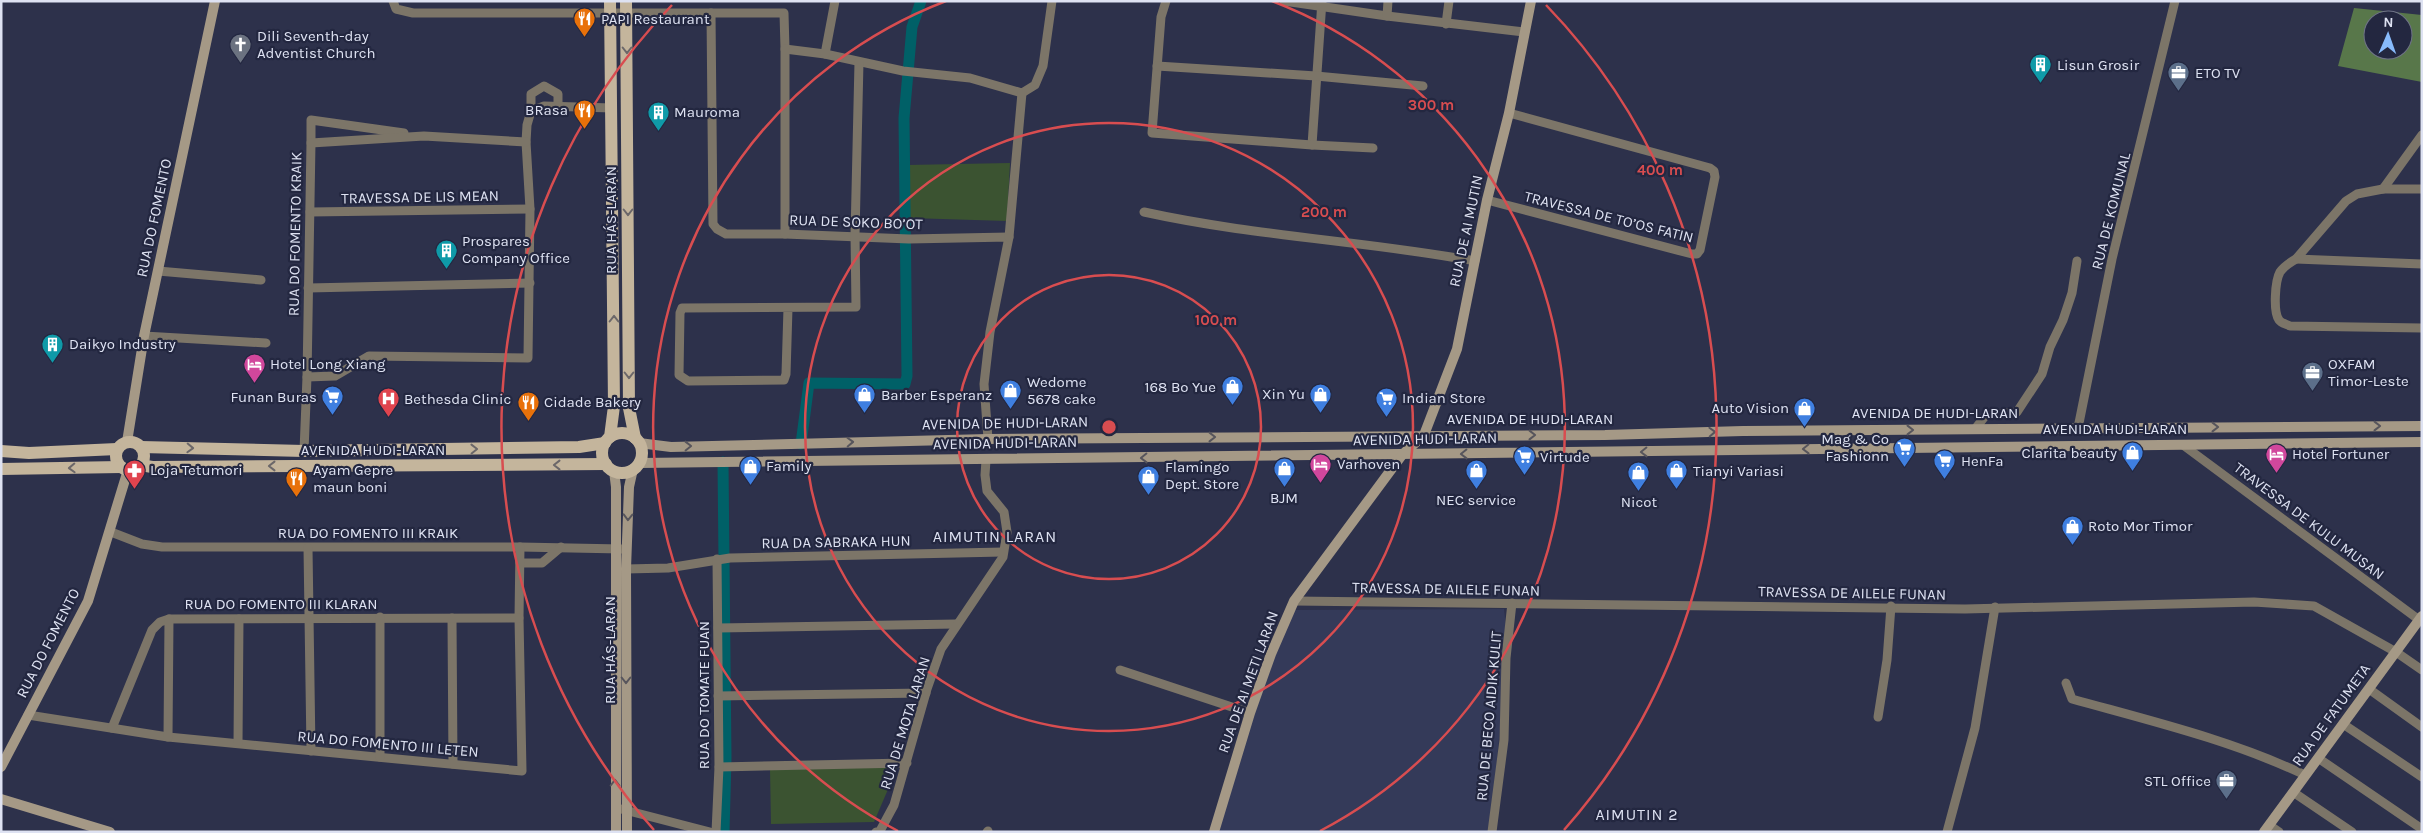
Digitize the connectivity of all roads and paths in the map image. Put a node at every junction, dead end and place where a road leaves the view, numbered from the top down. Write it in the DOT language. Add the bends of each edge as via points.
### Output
graph roads {
  1 [pos="215,1"];
  2 [pos="393,1"];
  3 [pos="766,1"];
  4 [pos="836,1"];
  5 [pos="1052,1"];
  6 [pos="1166,1"];
  7 [pos="1284,1"];
  8 [pos="1388,1"];
  9 [pos="1448,1"];
  10 [pos="1532,1"];
  11 [pos="2175,1"];
  12 [pos="1321,4"];
  13 [pos="626,7"];
  14 [pos="610,8"];
  15 [pos="767,12"];
  16 [pos="712,13"];
  17 [pos="1386,16"];
  18 [pos="1446,24"];
  19 [pos="1524,32"];
  20 [pos="785,49"];
  21 [pos="825,54"];
  22 [pos="859,62"];
  23 [pos="1157,66"];
  24 [pos="1316,76"];
  25 [pos="1423,86"];
  26 [pos="1022,93"];
  27 [pos="558,106"];
  28 [pos="531,112"];
  29 [pos="1509,113"];
  30 [pos="612,114"];
  31 [pos="627,122"];
  32 [pos="2422,134"];
  33 [pos="424,136"];
  34 [pos="526,142"];
  35 [pos="311,143"];
  36 [pos="1312,146"];
  37 [pos="2418,147"];
  38 [pos="1373,148"];
  39 [pos="2383,189"];
  40 [pos="2422,189"];
  41 [pos="1486,200"];
  42 [pos="530,210"];
  43 [pos="310,212"];
  44 [pos="1144,212"];
  45 [pos="785,234"];
  46 [pos="856,236"];
  47 [pos="1009,237"];
  48 [pos="2296,259"];
  49 [pos="1474,261"];
  50 [pos="2078,261"];
  51 [pos="2422,264"];
  52 [pos="158,272"];
  53 [pos="261,280"];
  54 [pos="530,283"];
  55 [pos="308,288"];
  56 [pos="788,308"];
  57 [pos="2422,328"];
  58 [pos="144,336"];
  59 [pos="266,342"];
  60 [pos="307,377"];
  61 [pos="2422,426"];
  62 [pos="2078,428"];
  63 [pos="1975,429"];
  64 [pos="1424,435"];
  65 [pos="988,439"];
  66 [pos="607,440"];
  67 [pos="637,440"];
  68 [pos="2422,442"];
  69 [pos="2183,445"];
  70 [pos="122,446"];
  71 [pos="141,447"];
  72 [pos="1,451"];
  73 [pos="304,452"];
  74 [pos="29,453"];
  75 [pos="1402,455"];
  76 [pos="986,460"];
  77 [pos="141,465"];
  78 [pos="636,466"];
  79 [pos="610,467"];
  80 [pos="124,468"];
  81 [pos="1,469"];
  82 [pos="29,469"];
  83 [pos="111,532"];
  84 [pos="520,547"];
  85 [pos="561,547"];
  86 [pos="308,548"];
  87 [pos="615,549"];
  88 [pos="627,549"];
  89 [pos="1003,552"];
  90 [pos="717,559"];
  91 [pos="520,563"];
  92 [pos="626,569"];
  93 [pos="1294,601"];
  94 [pos="1512,603"];
  95 [pos="1891,606"];
  96 [pos="1994,607"];
  97 [pos="380,617"];
  98 [pos="452,618"];
  99 [pos="519,618"];
  100 [pos="169,619"];
  101 [pos="238,619"];
  102 [pos="309,619"];
  103 [pos="2421,619"];
  104 [pos="956,624"];
  105 [pos="718,628"];
  106 [pos="2396,652"];
  107 [pos="1120,670"];
  108 [pos="2422,670"];
  109 [pos="2066,683"];
  110 [pos="2369,689"];
  111 [pos="926,694"];
  112 [pos="718,696"];
  113 [pos="1250,713"];
  114 [pos="28,715"];
  115 [pos="1878,717"];
  116 [pos="2343,724"];
  117 [pos="2422,727"];
  118 [pos="112,728"];
  119 [pos="168,737"];
  120 [pos="238,743"];
  121 [pos="311,751"];
  122 [pos="380,757"];
  123 [pos="2318,758"];
  124 [pos="907,763"];
  125 [pos="453,764"];
  126 [pos="1,766"];
  127 [pos="719,767"];
  128 [pos="2305,775"];
  129 [pos="2422,777"];
  130 [pos="2293,792"];
  131 [pos="1,799"];
  132 [pos="615,807"];
  133 [pos="626,810"];
  134 [pos="2266,828"];
  135 [pos="2422,830"];
  136 [pos="110,832"];
  137 [pos="616,832"];
  138 [pos="627,832"];
  139 [pos="710,832"];
  140 [pos="716,832"];
  141 [pos="876,832"];
  142 [pos="1214,832"];
  143 [pos="1492,832"];
  144 [pos="1947,832"];
  145 [pos="2279,832"];
  146 [pos="2352,832"];
  1 -- 52 [label="main road, RUA DO FOMENTO"];
  2 -- 14 [label="street" via="396,9 412,13"];
  3 -- 15 [label="street"];
  4 -- 21 [label="street"];
  5 -- 26 [label="street" via="1043,66 1035,85"];
  6 -- 23 [label="street" via="1161,17"];
  7 -- 12 [label="street"];
  8 -- 17 [label="street"];
  9 -- 18 [label="street"];
  10 -- 19 [label="main road, RUA DE AI MUTIN"];
  11 -- 62 [label="street, RUA DE KOMUNAL" via="2112,259"];
  12 -- 17 [label="street"];
  12 -- 24 [label="street"];
  13 -- 14 [label="street"];
  13 -- 16 [label="street"];
  13 -- 31 [label="main road, RUA HÁS-LARAN, one-way"];
  14 -- 30 [label="main road, RUA HÁS-LARAN"];
  15 -- 16 [label="street"];
  15 -- 20 [label="street" via="784,13"];
  16 -- 45 [label="street, RUA DE SOKO BO’OT" via="713,224 726,234"];
  17 -- 18 [label="street"];
  18 -- 19 [label="street"];
  19 -- 29 [label="main road, RUA DE AI MUTIN"];
  20 -- 21 [label="street"];
  20 -- 45 [label="street"];
  21 -- 22 [label="street"];
  22 -- 26 [label="street" via="903,71 970,78"];
  22 -- 46 [label="street"];
  23 -- 24 [label="street"];
  23 -- 36 [label="street" via="1154,134"];
  24 -- 25 [label="street"];
  24 -- 36 [label="street"];
  26 -- 47 [label="street"];
  27 -- 28 [label="street" via="544,106"];
  27 -- 28 [label="street" via="558,94 544,86 530,94"];
  27 -- 30 [label="street"];
  28 -- 34 [label="street"];
  29 -- 41 [label="main road, RUA DE AI MUTIN"];
  29 -- 41 [label="street, TRAVESSA DE TO’OS FATIN" via="1710,168 1715,177 1700,250 1692,254"];
  30 -- 31 [label="main road"];
  66 -- 30 [label="main road, RUA HÁS-LARAN, one-way" via="614,406"];
  31 -- 67 [label="main road, RUA HÁS-LARAN, one-way" via="629,408"];
  32 -- 37 [label="street"];
  33 -- 34 [label="street, RUA DO FOMENTO KRAIK"];
  33 -- 35 [label="street, RUA DO FOMENTO KRAIK"];
  33 -- 35 [label="street" via="311,120"];
  34 -- 42 [label="street"];
  35 -- 43 [label="street, RUA DO FOMENTO KRAIK"];
  36 -- 38 [label="street"];
  37 -- 39 [label="street"];
  39 -- 40 [label="street"];
  39 -- 48 [label="street" via="2369,190 2346,201"];
  41 -- 49 [label="main road, RUA DE AI MUTIN"];
  42 -- 43 [label="street, TRAVESSA DE LIS MEAN"];
  42 -- 54 [label="street"];
  43 -- 55 [label="street, RUA DO FOMENTO KRAIK"];
  44 -- 49 [label="street" via="1222,227 1428,252"];
  45 -- 46 [label="street, RUA DE SOKO BO’OT"];
  46 -- 47 [label="street, RUA DE SOKO BO’OT" via="909,239"];
  46 -- 56 [label="street" via="856,307"];
  47 -- 65 [label="street" via="990,332 984,384"];
  48 -- 51 [label="street"];
  48 -- 57 [label="street" via="2286,264 2277,281 2277,317 2280,322 2290,326"];
  49 -- 64 [label="main road, RUA DE AI MUTIN" via="1457,349"];
  50 -- 63 [label="street" via="2063,320 2042,374 2022,407 2011,414 1986,415"];
  52 -- 53 [label="street"];
  52 -- 58 [label="main road, RUA DO FOMENTO"];
  54 -- 55 [label="street"];
  54 -- 60 [label="street" via="530,355 525,359 369,356 335,376"];
  55 -- 60 [label="street, RUA DO FOMENTO KRAIK"];
  56 -- 56 [label="street" via="682,308 679,376 688,381 784,380"];
  58 -- 59 [label="street"];
  58 -- 70 [label="main road, RUA DO FOMENTO"];
  60 -- 73 [label="street, RUA DO FOMENTO KRAIK"];
  62 -- 61 [label="main road, AVENIDA DE HUDI-LARAN, one-way"];
  62 -- 63 [label="main road, AVENIDA DE HUDI-LARAN"];
  64 -- 63 [label="main road, AVENIDA DE HUDI-LARAN, one-way"];
  65 -- 64 [label="main road, AVENIDA DE HUDI-LARAN, one-way"];
  64 -- 75 [label="main road, RUA DE AI MUTIN"];
  67 -- 65 [label="main road, AVENIDA DE HUDI-LARAN, one-way" via="671,447"];
  66 -- 67 [label="main road" via="622,433"];
  73 -- 66 [label="main road, one-way" via="579,447"];
  66 -- 79 [label="main road" via="602,454"];
  67 -- 78 [label="main road" via="642,456"];
  68 -- 69 [label="main road, AVENIDA HUDI-LARAN"];
  69 -- 75 [label="main road, AVENIDA HUDI-LARAN, one-way"];
  69 -- 103 [label="street, TRAVESSA DE KULU MUSAN"];
  70 -- 71 [label="main road" via="135,442"];
  70 -- 74 [label="main road"];
  70 -- 80 [label="main road" via="116,460"];
  71 -- 73 [label="main road, one-way"];
  71 -- 77 [label="main road" via="144,456"];
  72 -- 74 [label="main road"];
  74 -- 82 [label="main road"];
  75 -- 76 [label="main road, AVENIDA HUDI-LARAN, one-way"];
  75 -- 93 [label="main road, RUA DE AI METI LARAN"];
  76 -- 78 [label="main road, AVENIDA HUDI-LARAN"];
  76 -- 89 [label="street, RUA DE MOTA LARAN" via="987,491 1004,512 1007,532"];
  79 -- 77 [label="main road, AVENIDA HUDI-LARAN, one-way"];
  77 -- 80 [label="main road"];
  78 -- 79 [label="main road" via="627,472"];
  78 -- 88 [label="main road, RUA HÁS-LARAN, one-way" via="629,487"];
  79 -- 87 [label="main road, RUA HÁS-LARAN" via="616,487"];
  80 -- 82 [label="main road, one-way"];
  80 -- 83 [label="main road, RUA DO FOMENTO"];
  81 -- 82 [label="main road"];
  83 -- 86 [label="street, RUA DO FOMENTO III KRAIK" via="142,544 162,547"];
  83 -- 114 [label="main road, RUA DO FOMENTO" via="88,601"];
  84 -- 85 [label="street, RUA DO FOMENTO III KRAIK"];
  84 -- 86 [label="street, RUA DO FOMENTO III KRAIK"];
  84 -- 91 [label="street, RUA DO FOMENTO III LETEN"];
  85 -- 87 [label="street, RUA DO FOMENTO III KRAIK"];
  85 -- 91 [label="street" via="542,563"];
  86 -- 102 [label="street"];
  87 -- 88 [label="street, RUA DO FOMENTO III KRAIK"];
  132 -- 87 [label="main road, RUA HÁS-LARAN, one-way"];
  88 -- 92 [label="main road, RUA HÁS-LARAN"];
  89 -- 90 [label="street, RUA DA SABRAKA HUN"];
  89 -- 104 [label="street, RUA DE MOTA LARAN" via="1003,557"];
  90 -- 92 [label="street" via="668,568"];
  90 -- 105 [label="street, RUA DO TOMATE FUAN"];
  91 -- 99 [label="street, RUA DO FOMENTO III LETEN"];
  92 -- 133 [label="main road, RUA HÁS-LARAN, one-way"];
  93 -- 94 [label="street, TRAVESSA DE AILELE FUNAN"];
  93 -- 113 [label="main road, RUA DE AI METI LARAN"];
  94 -- 95 [label="street, TRAVESSA DE AILELE FUNAN"];
  94 -- 143 [label="street, RUA DE BECO AIDIK KULIT" via="1506,658 1504,740"];
  95 -- 96 [label="street, TRAVESSA DE AILELE FUNAN"];
  95 -- 115 [label="street"];
  96 -- 106 [label="street, TRAVESSA DE AILELE FUNAN" via="2254,602 2314,606"];
  96 -- 144 [label="street" via="1975,728"];
  97 -- 98 [label="street, RUA DO FOMENTO III KLARAN"];
  97 -- 102 [label="street, RUA DO FOMENTO III KLARAN"];
  97 -- 122 [label="street"];
  98 -- 99 [label="street, RUA DO FOMENTO III KLARAN"];
  98 -- 125 [label="street"];
  99 -- 125 [label="street, RUA DO FOMENTO III LETEN" via="522,771"];
  100 -- 101 [label="street, RUA DO FOMENTO III KLARAN"];
  100 -- 118 [label="street, RUA DO FOMENTO III KLARAN" via="152,630"];
  100 -- 119 [label="street"];
  101 -- 102 [label="street, RUA DO FOMENTO III KLARAN"];
  101 -- 120 [label="street"];
  102 -- 121 [label="street"];
  103 -- 106 [label="main road, RUA DE FATUMETA"];
  104 -- 105 [label="street"];
  104 -- 111 [label="street, RUA DE MOTA LARAN" via="941,649"];
  105 -- 112 [label="street, RUA DO TOMATE FUAN"];
  106 -- 108 [label="street, TRAVESSA DE AILELE FUNAN"];
  106 -- 110 [label="main road, RUA DE FATUMETA"];
  107 -- 113 [label="street"];
  109 -- 128 [label="street" via="2072,699 2218,741"];
  110 -- 116 [label="main road, RUA DE FATUMETA"];
  110 -- 117 [label="street"];
  111 -- 112 [label="street"];
  111 -- 124 [label="street, RUA DE MOTA LARAN"];
  112 -- 127 [label="street, RUA DO TOMATE FUAN"];
  113 -- 142 [label="main road, RUA DE AI METI LARAN"];
  114 -- 118 [label="street, RUA DO FOMENTO III LETEN"];
  114 -- 126 [label="main road, RUA DO FOMENTO"];
  116 -- 123 [label="main road, RUA DE FATUMETA"];
  116 -- 129 [label="street"];
  118 -- 119 [label="street, RUA DO FOMENTO III LETEN"];
  119 -- 120 [label="street, RUA DO FOMENTO III LETEN"];
  120 -- 121 [label="street, RUA DO FOMENTO III LETEN"];
  121 -- 122 [label="street, RUA DO FOMENTO III LETEN"];
  122 -- 125 [label="street, RUA DO FOMENTO III LETEN"];
  123 -- 128 [label="main road, RUA DE FATUMETA"];
  123 -- 135 [label="street"];
  124 -- 127 [label="street"];
  124 -- 141 [label="street, RUA DE MOTA LARAN" via="894,804 880,831"];
  127 -- 140 [label="street, RUA DO TOMATE FUAN"];
  128 -- 130 [label="main road, RUA DE FATUMETA"];
  130 -- 134 [label="main road, RUA DE FATUMETA"];
  130 -- 146 [label="street"];
  131 -- 136 [label="main road"];
  132 -- 133 [label="street"];
  132 -- 137 [label="main road, RUA HÁS-LARAN"];
  133 -- 138 [label="main road, RUA HÁS-LARAN"];
  133 -- 139 [label="street"];
  134 -- 145 [label="street"];
}
